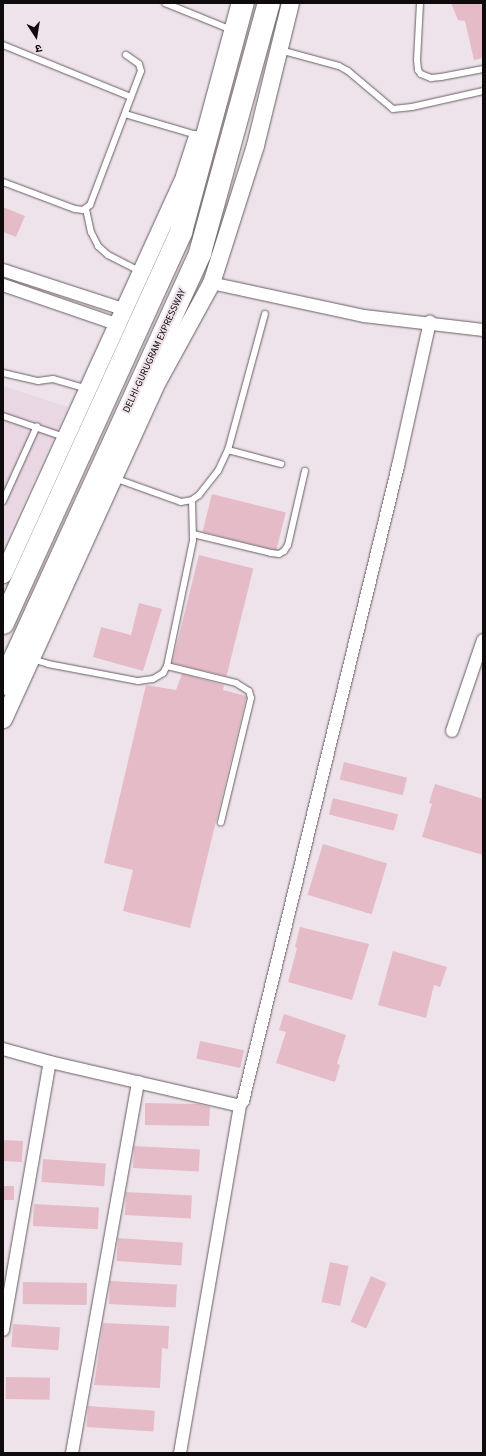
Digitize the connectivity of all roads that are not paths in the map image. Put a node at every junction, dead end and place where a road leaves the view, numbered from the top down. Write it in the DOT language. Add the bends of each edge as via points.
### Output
graph roads {
  1 [pos="165,3"];
  2 [pos="183,3"];
  3 [pos="233,3"];
  4 [pos="243,3"];
  5 [pos="269,3"];
  6 [pos="290,3"];
  7 [pos="420,3"];
  8 [pos="180,10"];
  9 [pos="227,28"];
  10 [pos="3,45"];
  11 [pos="279,49"];
  12 [pos="126,55"];
  13 [pos="483,69"];
  14 [pos="483,90"];
  15 [pos="131,97"];
  16 [pos="125,114"];
  17 [pos="197,135"];
  18 [pos="3,182"];
  19 [pos="86,209"];
  20 [pos="3,270"];
  21 [pos="140,271"];
  22 [pos="212,283"];
  23 [pos="3,285"];
  24 [pos="123,309"];
  25 [pos="265,314"];
  26 [pos="430,322"];
  27 [pos="116,324"];
  28 [pos="483,330"];
  29 [pos="3,373"];
  30 [pos="87,388"];
  31 [pos="3,416"];
  32 [pos="37,426"];
  33 [pos="65,437"];
  34 [pos="228,450"];
  35 [pos="281,464"];
  36 [pos="305,471"];
  37 [pos="114,478"];
  38 [pos="192,500"];
  39 [pos="3,501"];
  40 [pos="193,534"];
  41 [pos="3,574"];
  42 [pos="3,624"];
  43 [pos="483,640"];
  44 [pos="30,659"];
  45 [pos="167,666"];
  46 [pos="3,684"];
  47 [pos="3,719"];
  48 [pos="452,731"];
  49 [pos="221,822"];
  50 [pos="3,1049"];
  51 [pos="50,1062"];
  52 [pos="138,1082"];
  53 [pos="240,1105"];
  54 [pos="3,1330"];
  55 [pos="72,1453"];
  56 [pos="180,1453"];
  1 -- 8 [label="lane"];
  2 -- 8 [label="lane"];
  3 -- 9 [label="main road"];
  4 -- 42 [label="highway" via="181,232"];
  5 -- 46 [label="highway, DELHI-GURUGRAM EXPRESSWAY" via="200,253"];
  6 -- 11 [label="main road"];
  7 -- 13 [label="lane" via="417,60 421,74 431,78"];
  8 -- 9 [label="lane"];
  9 -- 17 [label="main road"];
  10 -- 15 [label="lane"];
  11 -- 14 [label="lane" via="339,66 393,108 412,108"];
  11 -- 22 [label="main road" via="255,145"];
  12 -- 15 [label="lane" via="139,64 141,69"];
  15 -- 16 [label="lane"];
  16 -- 17 [label="lane"];
  16 -- 19 [label="lane" via="90,205"];
  17 -- 21 [label="main road" via="184,176"];
  18 -- 19 [label="lane" via="75,210"];
  19 -- 21 [label="lane" via="91,232 98,246 114,259"];
  20 -- 24 [label="street"];
  21 -- 24 [label="main road"];
  22 -- 26 [label="street" via="364,316"];
  22 -- 37 [label="main road" via="154,387"];
  23 -- 27 [label="street"];
  24 -- 27 [label="main road"];
  25 -- 34 [label="lane"];
  26 -- 28 [label="street"];
  26 -- 53 [label="street" via="396,474 244,1101"];
  27 -- 30 [label="main road"];
  29 -- 30 [label="lane"];
  30 -- 33 [label="main road"];
  31 -- 32 [label="lane"];
  32 -- 33 [label="lane"];
  32 -- 39 [label="lane"];
  33 -- 41 [label="main road"];
  34 -- 35 [label="lane"];
  34 -- 38 [label="lane" via="218,471"];
  36 -- 40 [label="lane" via="288,545 279,554"];
  37 -- 38 [label="lane" via="180,502"];
  37 -- 44 [label="main road"];
  38 -- 40 [label="lane"];
  40 -- 45 [label="lane"];
  43 -- 48 [label="street"];
  44 -- 45 [label="lane" via="138,681 158,677"];
  44 -- 47 [label="main road"];
  45 -- 49 [label="lane" via="236,683 249,691 252,698"];
  50 -- 51 [label="street"];
  51 -- 52 [label="street"];
  51 -- 54 [label="street"];
  52 -- 53 [label="street"];
  52 -- 55 [label="street"];
  53 -- 56 [label="street"];
}
